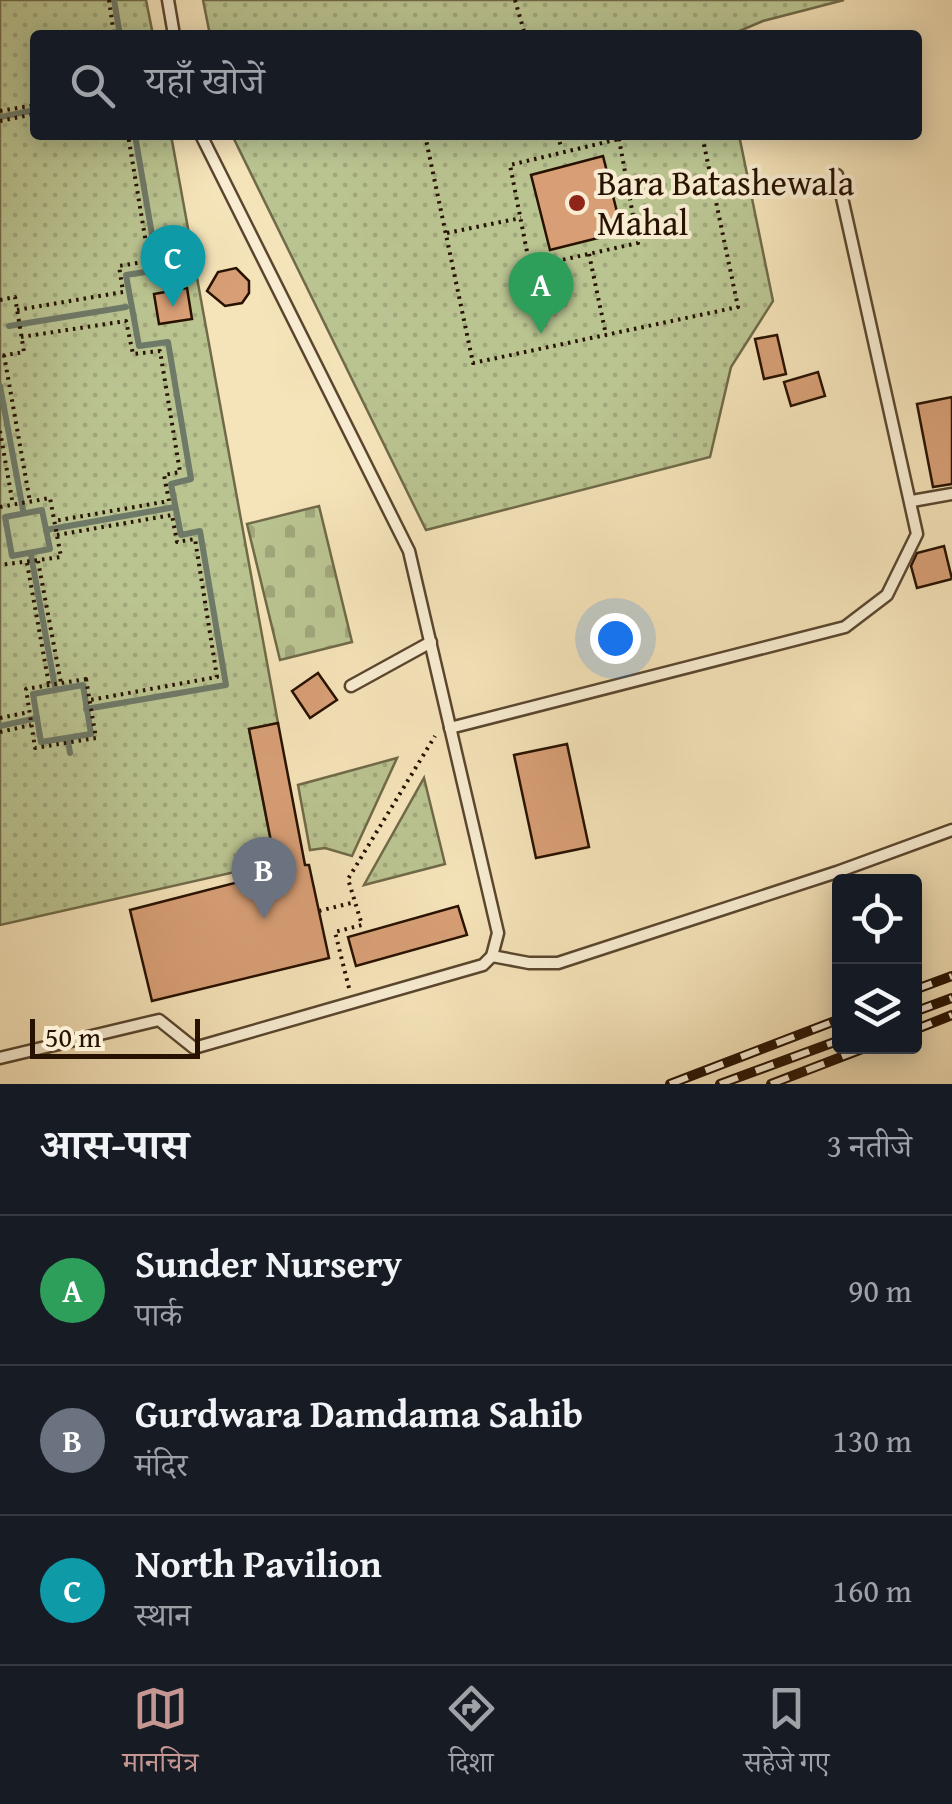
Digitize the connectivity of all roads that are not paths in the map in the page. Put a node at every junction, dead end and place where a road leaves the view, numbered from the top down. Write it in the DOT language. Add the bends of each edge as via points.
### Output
graph roads {
  1 [pos="168,0"];
  2 [pos="173,30"];
  3 [pos="204,140"];
  4 [pos="836,175"];
  5 [pos="952,494"];
  6 [pos="912,501"];
  7 [pos="431,642"];
  8 [pos="350,686"];
  9 [pos="450,728"];
  10 [pos="952,830"];
  11 [pos="492,956"];
  12 [pos="0,1058"];
  1 -- 2 [label="lane"];
  3 -- 7 [label="lane" via="403,535"];
  4 -- 6 [label="lane"];
  5 -- 6 [label="lane"];
  6 -- 9 [label="lane" via="917,534 888,595 845,627"];
  7 -- 8 [label="lane"];
  7 -- 9 [label="lane"];
  9 -- 11 [label="lane" via="498,933"];
  10 -- 11 [label="lane" via="558,963"];
  11 -- 12 [label="lane" via="194,1048 159,1020"];
}
